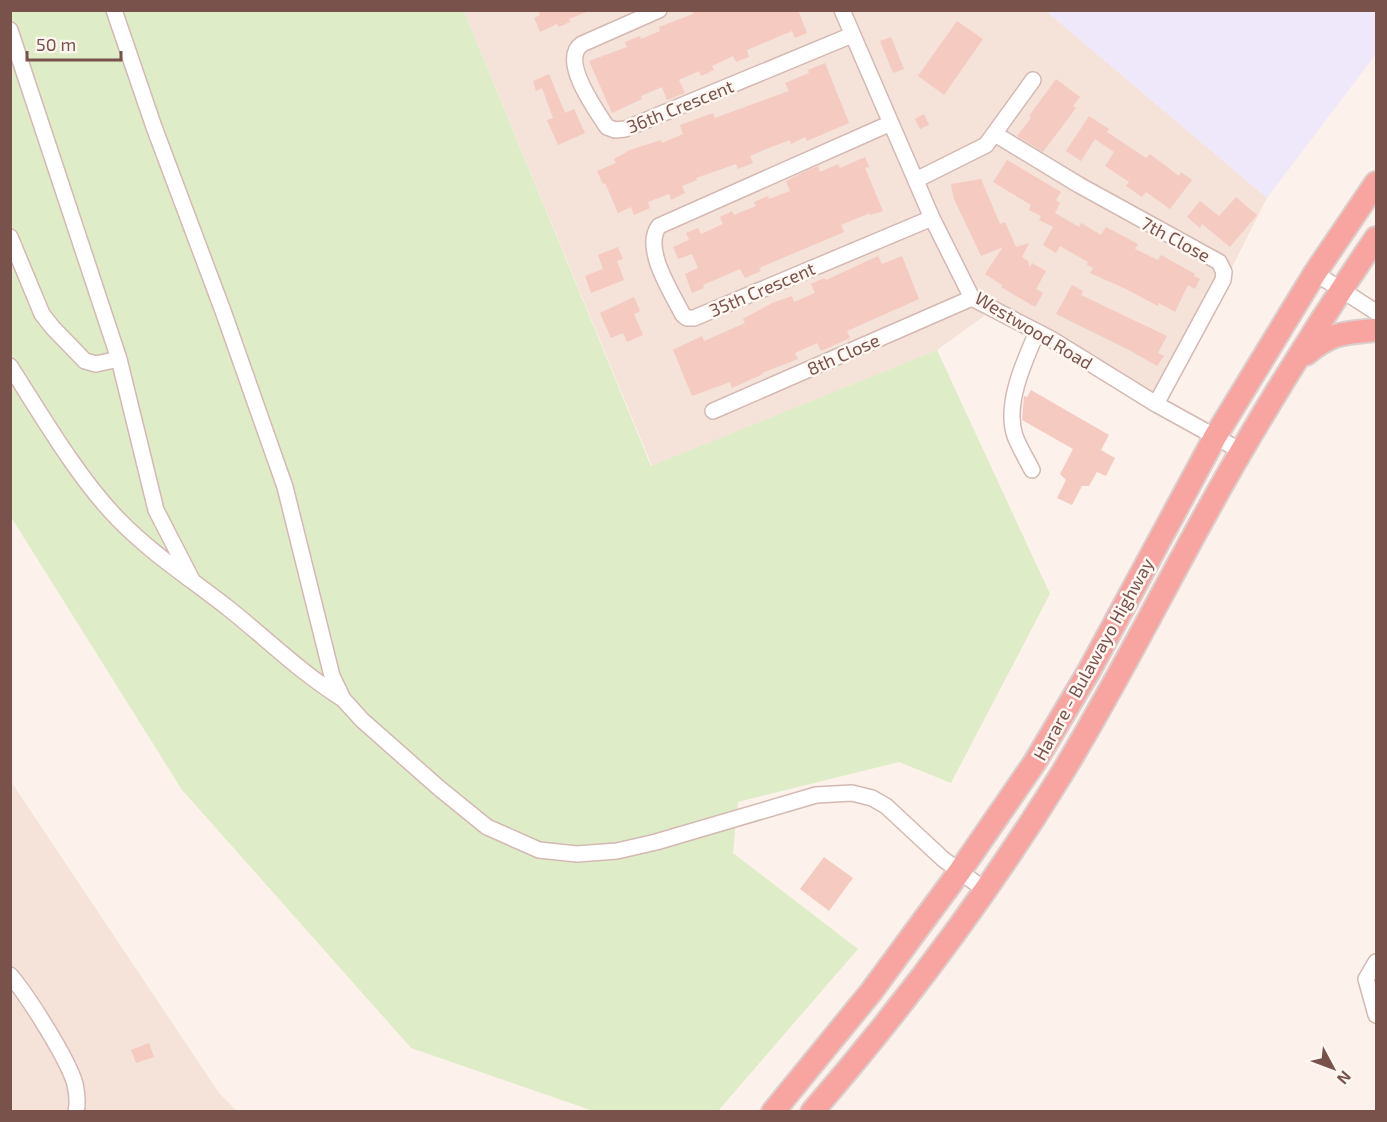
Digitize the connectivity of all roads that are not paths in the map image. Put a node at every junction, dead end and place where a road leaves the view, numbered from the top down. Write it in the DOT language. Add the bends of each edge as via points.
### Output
graph roads {
  1 [pos="114,10"];
  2 [pos="659,10"];
  3 [pos="843,10"];
  4 [pos="10,30"];
  5 [pos="852,35"];
  6 [pos="1033,80"];
  7 [pos="891,123"];
  8 [pos="995,134"];
  9 [pos="916,180"];
  10 [pos="1377,183"];
  11 [pos="932,218"];
  12 [pos="10,237"];
  13 [pos="1377,238"];
  14 [pos="1316,273"];
  15 [pos="1342,290"];
  16 [pos="972,298"];
  17 [pos="1377,312"];
  18 [pos="1377,330"];
  19 [pos="1037,332"];
  20 [pos="119,359"];
  21 [pos="1296,363"];
  22 [pos="10,366"];
  23 [pos="1156,404"];
  24 [pos="713,411"];
  25 [pos="1215,437"];
  26 [pos="1241,451"];
  27 [pos="1032,470"];
  28 [pos="192,580"];
  29 [pos="343,699"];
  30 [pos="960,871"];
  31 [pos="985,890"];
  32 [pos="1377,962"];
  33 [pos="10,975"];
  34 [pos="1377,1015"];
  35 [pos="76,1112"];
  36 [pos="773,1112"];
  37 [pos="812,1112"];
  1 -- 29 [label="street" via="285,487 332,676"];
  2 -- 5 [label="street, 36th Crescent" via="582,44 576,52 573,63 587,97 610,130 625,129"];
  3 -- 5 [label="street, Westwood Road"];
  4 -- 20 [label="street"];
  5 -- 7 [label="street, Westwood Road"];
  6 -- 8 [label="street"];
  7 -- 9 [label="street, Westwood Road"];
  7 -- 11 [label="street, 35th Crescent" via="659,226 653,241 656,257 683,315 691,318"];
  8 -- 9 [label="street" via="986,145"];
  8 -- 23 [label="street, 7th Close" via="1219,262 1223,279"];
  9 -- 11 [label="street, Westwood Road"];
  10 -- 14 [label="highway, Harare - Bulawayo Highway"];
  11 -- 16 [label="street, Westwood Road"];
  12 -- 20 [label="street" via="42,314 61,336 85,361 96,364"];
  13 -- 15 [label="highway, Harare - Bulawayo Highway"];
  14 -- 15 [label="street"];
  14 -- 25 [label="highway, Harare - Bulawayo Highway"];
  15 -- 17 [label="street"];
  15 -- 21 [label="highway, Harare - Bulawayo Highway"];
  16 -- 19 [label="street, Westwood Road"];
  16 -- 24 [label="street, 8th Close"];
  18 -- 21 [label="highway" via="1335,335"];
  19 -- 23 [label="street, Westwood Road"];
  19 -- 27 [label="street" via="1021,369 1013,402 1014,434"];
  20 -- 28 [label="street" via="156,510"];
  21 -- 26 [label="highway, Harare - Bulawayo Highway"];
  22 -- 28 [label="street" via="54,435 118,519"];
  23 -- 25 [label="street, Westwood Road"];
  25 -- 26 [label="street, Westwood Road"];
  25 -- 30 [label="highway, Harare - Bulawayo Highway" via="1072,702"];
  26 -- 31 [label="highway, Harare - Bulawayo Highway" via="1088,731"];
  28 -- 29 [label="street"];
  29 -- 30 [label="street" via="391,747 487,827 539,850 577,854 617,851 816,795 852,793 885,806"];
  30 -- 31 [label="street"];
  30 -- 36 [label="highway, Harare - Bulawayo Highway" via="871,992"];
  31 -- 37 [label="highway, Harare - Bulawayo Highway"];
  32 -- 34 [label="street" via="1366,979"];
  33 -- 35 [label="street" via="69,1070 78,1105"];
}
